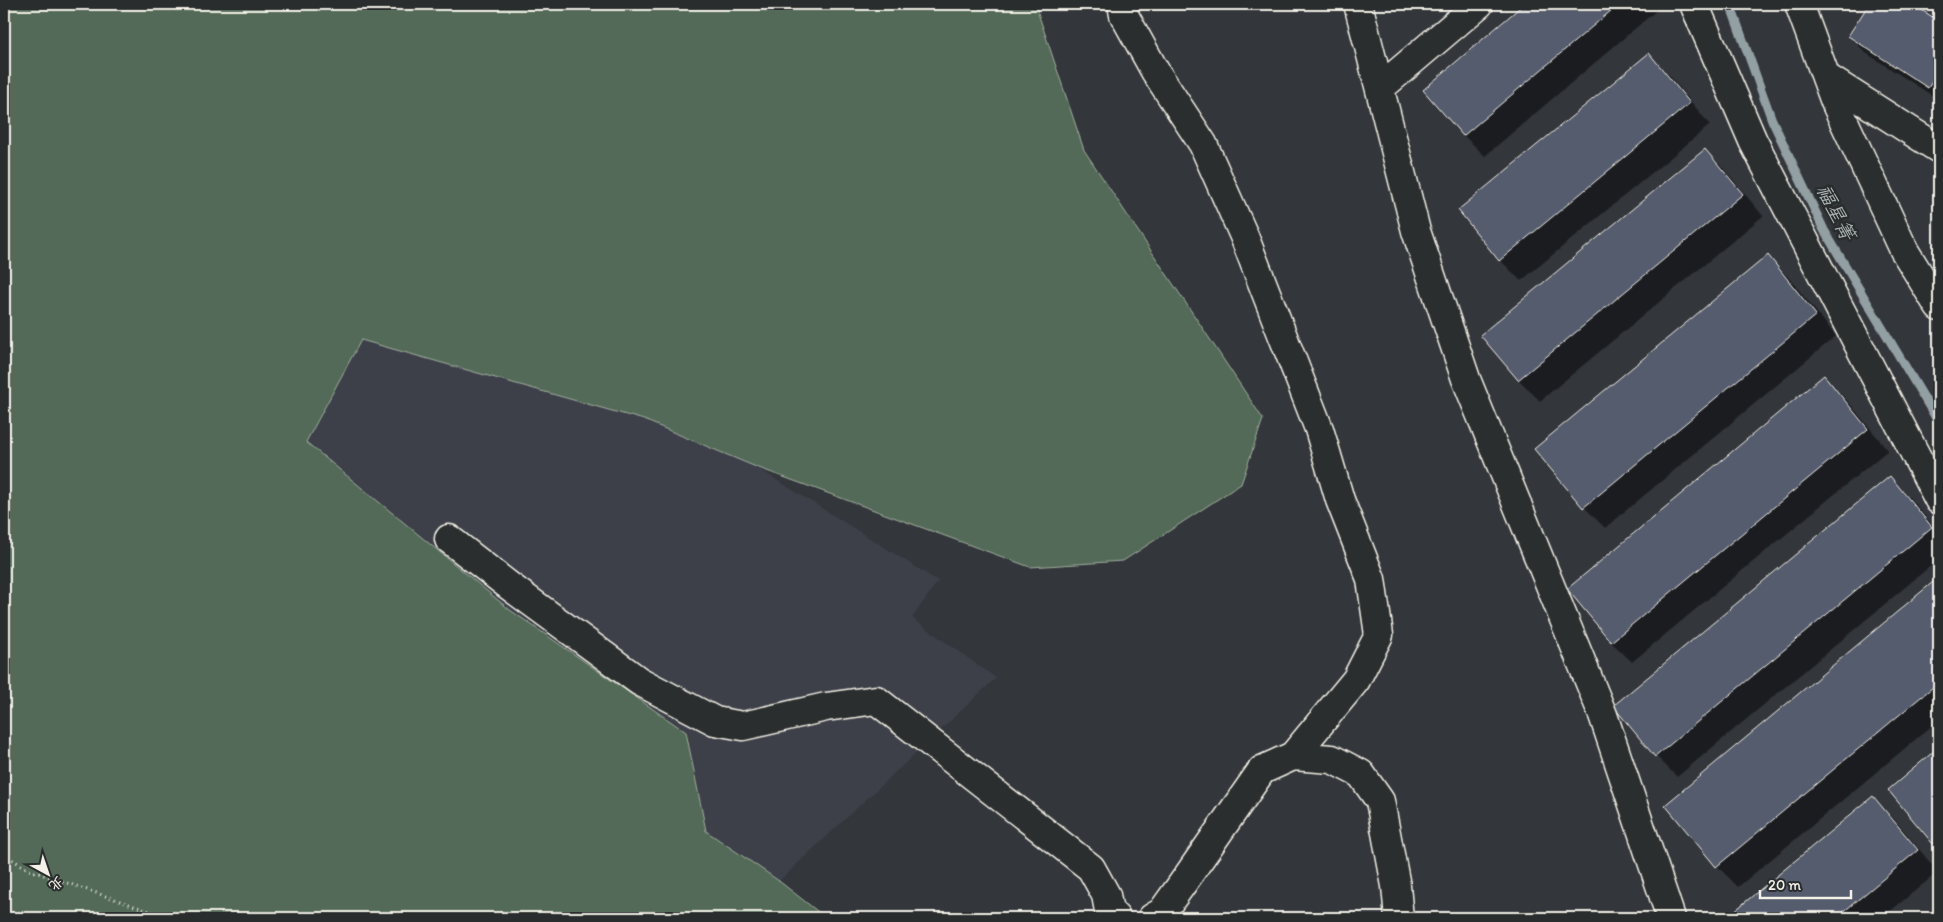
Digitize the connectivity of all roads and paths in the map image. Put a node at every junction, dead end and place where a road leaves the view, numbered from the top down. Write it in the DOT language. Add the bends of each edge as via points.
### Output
graph roads {
  1 [pos="1122,4"];
  2 [pos="1358,4"];
  3 [pos="1479,4"];
  4 [pos="1694,4"];
  5 [pos="1800,4"];
  6 [pos="1826,77"];
  7 [pos="1380,88"];
  8 [pos="1939,149"];
  9 [pos="1939,307"];
  10 [pos="1939,500"];
  11 [pos="449,538"];
  12 [pos="1293,756"];
  13 [pos="4,854"];
  14 [pos="170,918"];
  15 [pos="1116,918"];
  16 [pos="1152,918"];
  17 [pos="1399,918"];
  18 [pos="1671,918"];
  1 -- 12 [label="street" via="1124,15 1155,72 1203,144 1244,236 1319,428 1340,500 1371,579 1379,635 1356,680"];
  2 -- 7 [label="street"];
  3 -- 7 [label="street"];
  4 -- 10 [label="street" via="1753,141"];
  5 -- 6 [label="street"];
  6 -- 8 [label="street"];
  6 -- 9 [label="street" via="1834,102 1904,250"];
  7 -- 18 [label="street" via="1416,230 1466,379 1603,715"];
  11 -- 15 [label="street" via="639,681 715,720 743,726 876,700 1091,868 1106,895 1109,912"];
  12 -- 16 [label="street" via="1262,770 1171,900 1162,912"];
  12 -- 17 [label="street" via="1332,759 1361,774 1380,800"];
  13 -- 14 [label="path" via="29,870"];
}
